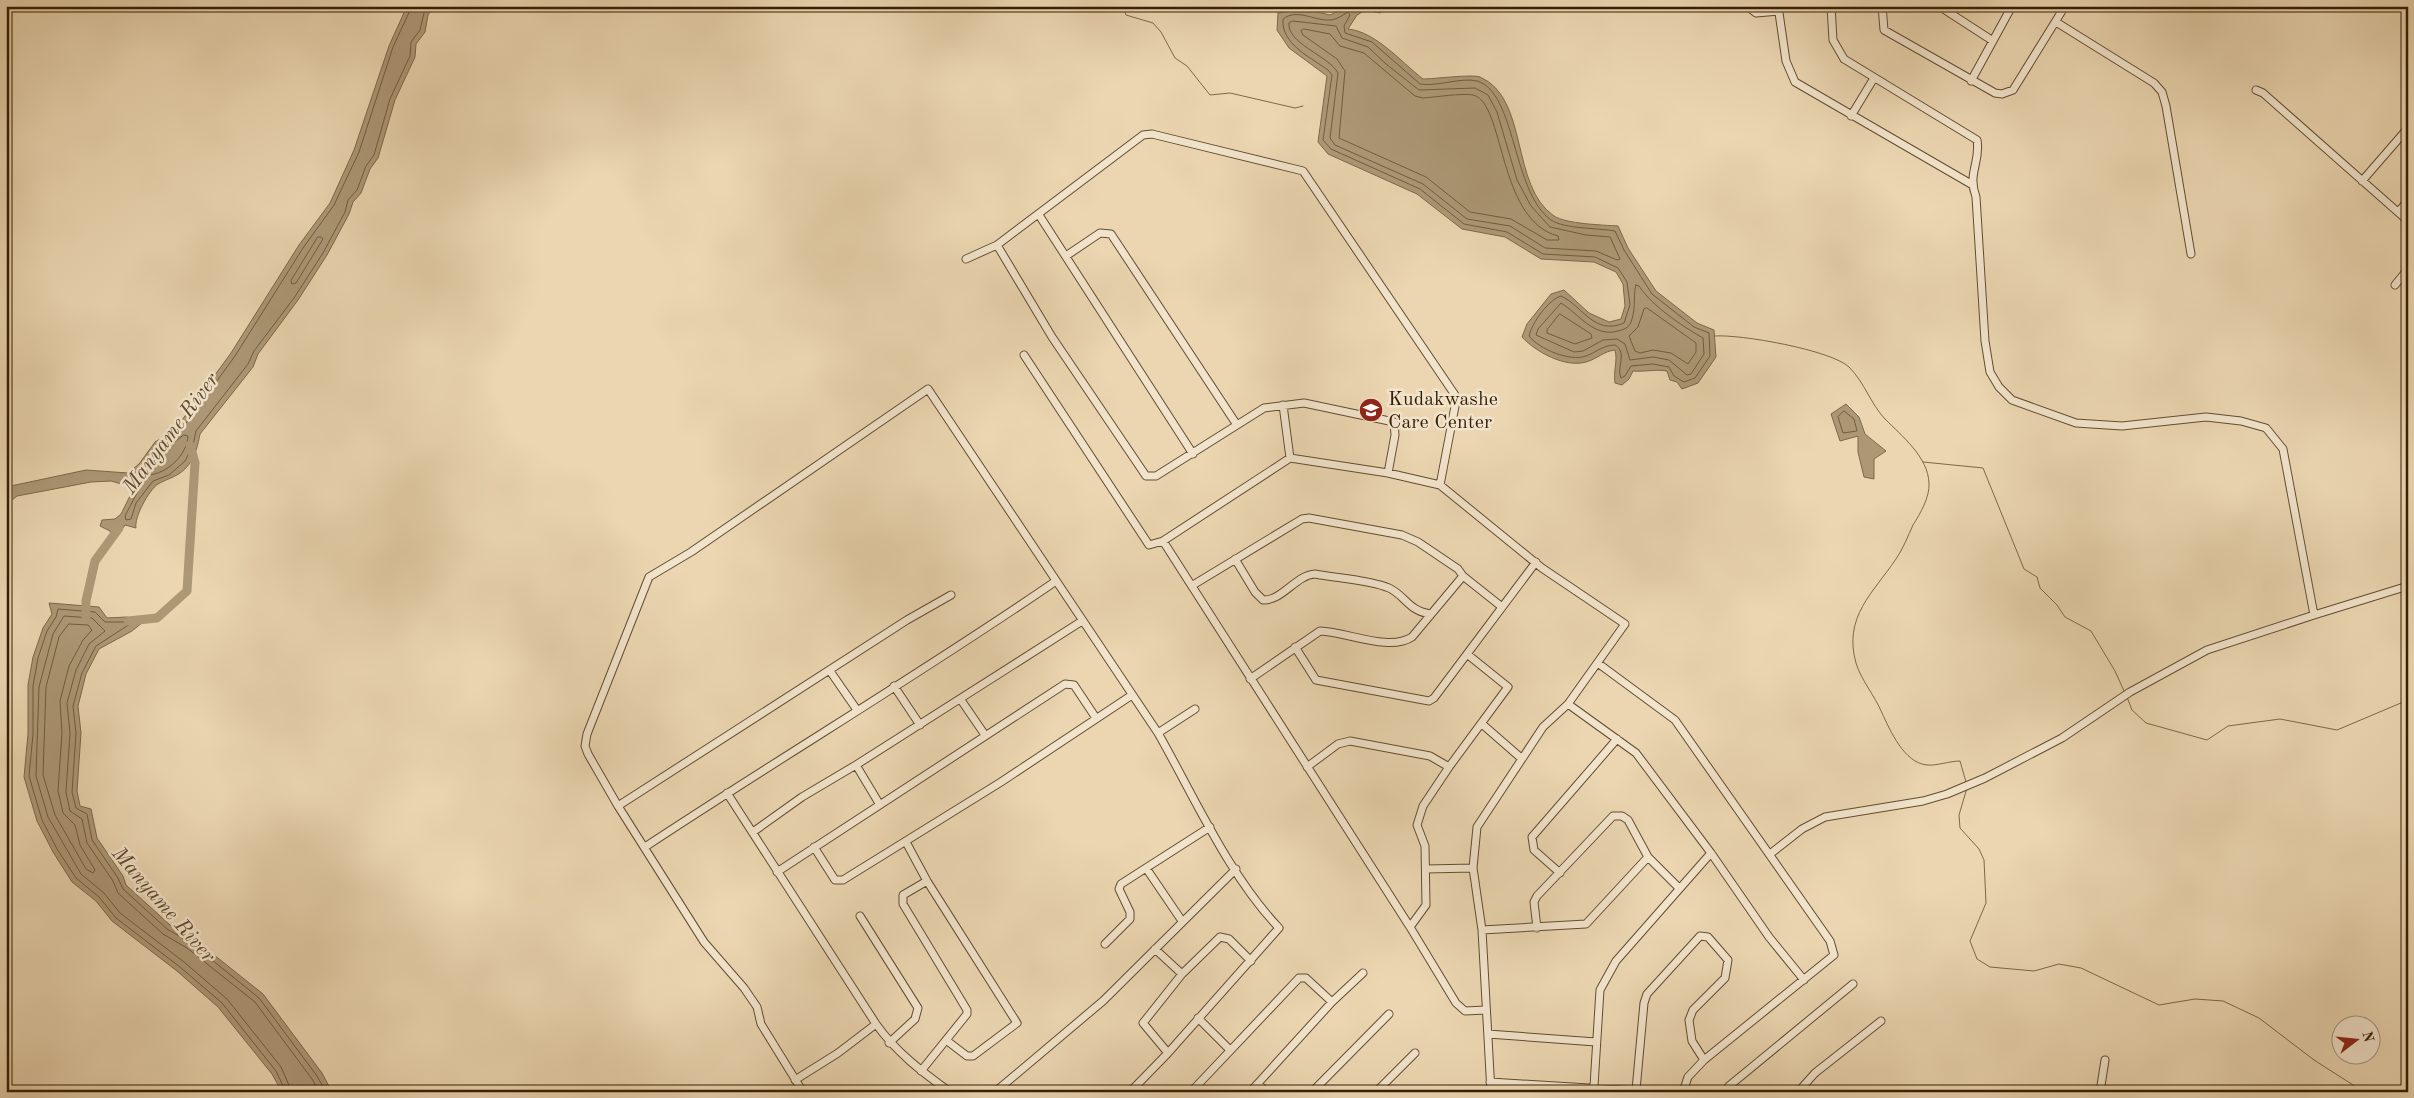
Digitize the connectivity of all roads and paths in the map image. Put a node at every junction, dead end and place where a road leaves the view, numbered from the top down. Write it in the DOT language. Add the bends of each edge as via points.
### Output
graph roads {
  1 [pos="1747,6"];
  2 [pos="1831,6"];
  3 [pos="1882,6"];
  4 [pos="1939,6"];
  5 [pos="2012,6"];
  6 [pos="2065,6"];
  7 [pos="1779,9"];
  8 [pos="2056,22"];
  9 [pos="1993,41"];
  10 [pos="1874,78"];
  11 [pos="1970,81"];
  12 [pos="2256,90"];
  13 [pos="1851,116"];
  14 [pos="2408,128"];
  15 [pos="2362,182"];
  16 [pos="1971,184"];
  17 [pos="2408,201"];
  18 [pos="2398,212"];
  19 [pos="1039,215"];
  20 [pos="2408,220"];
  21 [pos="997,245"];
  22 [pos="2191,254"];
  23 [pos="1066,256"];
  24 [pos="966,258"];
  25 [pos="2408,269"];
  26 [pos="2395,285"];
  27 [pos="1024,355"];
  28 [pos="1283,405"];
  29 [pos="1237,425"];
  30 [pos="1193,454"];
  31 [pos="1290,458"];
  32 [pos="1388,473"];
  33 [pos="1440,485"];
  34 [pos="1163,541"];
  35 [pos="1235,559"];
  36 [pos="1536,562"];
  37 [pos="1463,576"];
  38 [pos="1056,581"];
  39 [pos="1192,585"];
  40 [pos="2408,586"];
  41 [pos="951,595"];
  42 [pos="1502,607"];
  43 [pos="1431,614"];
  44 [pos="2314,614"];
  45 [pos="1082,620"];
  46 [pos="1295,648"];
  47 [pos="1467,654"];
  48 [pos="1599,664"];
  49 [pos="830,671"];
  50 [pos="1250,679"];
  51 [pos="894,686"];
  52 [pos="1132,695"];
  53 [pos="961,700"];
  54 [pos="1568,704"];
  55 [pos="857,710"];
  56 [pos="1195,710"];
  57 [pos="1096,718"];
  58 [pos="1482,724"];
  59 [pos="920,725"];
  60 [pos="1158,733"];
  61 [pos="985,735"];
  62 [pos="1617,739"];
  63 [pos="1521,758"];
  64 [pos="856,765"];
  65 [pos="1307,767"];
  66 [pos="1449,767"];
  67 [pos="727,793"];
  68 [pos="880,805"];
  69 [pos="618,806"];
  70 [pos="1210,827"];
  71 [pos="753,832"];
  72 [pos="906,842"];
  73 [pos="645,847"];
  74 [pos="814,847"];
  75 [pos="1711,853"];
  76 [pos="1770,854"];
  77 [pos="1648,857"];
  78 [pos="1146,868"];
  79 [pos="1473,868"];
  80 [pos="1236,869"];
  81 [pos="1426,869"];
  82 [pos="777,872"];
  83 [pos="1560,873"];
  84 [pos="927,881"];
  85 [pos="1679,888"];
  86 [pos="860,916"];
  87 [pos="1182,921"];
  88 [pos="1410,927"];
  89 [pos="1537,928"];
  90 [pos="1482,930"];
  91 [pos="1105,944"];
  92 [pos="1155,949"];
  93 [pos="1251,961"];
  94 [pos="1363,973"];
  95 [pos="1182,974"];
  96 [pos="1804,980"];
  97 [pos="1852,984"];
  98 [pos="1332,1002"];
  99 [pos="1486,1010"];
  100 [pos="1389,1014"];
  101 [pos="1198,1018"];
  102 [pos="1881,1021"];
  103 [pos="876,1024"];
  104 [pos="1488,1034"];
  105 [pos="946,1040"];
  106 [pos="1596,1042"];
  107 [pos="889,1043"];
  108 [pos="1230,1049"];
  109 [pos="1168,1053"];
  110 [pos="1415,1053"];
  111 [pos="1704,1060"];
  112 [pos="2105,1060"];
  113 [pos="921,1071"];
  114 [pos="795,1080"];
  115 [pos="1490,1082"];
  116 [pos="1258,1084"];
  117 [pos="1594,1086"];
  118 [pos="1636,1090"];
  119 [pos="1378,1091"];
  120 [pos="803,1092"];
  121 [pos="950,1092"];
  122 [pos="994,1092"];
  123 [pos="1130,1092"];
  124 [pos="1191,1092"];
  125 [pos="1250,1092"];
  126 [pos="1267,1092"];
  127 [pos="1312,1092"];
  128 [pos="1491,1092"];
  129 [pos="1654,1092"];
  130 [pos="1683,1092"];
  131 [pos="1726,1092"];
  132 [pos="1798,1092"];
  133 [pos="2100,1092"];
  1 -- 7 [label="street" via="1756,13"];
  2 -- 10 [label="street" via="1835,47 1844,59"];
  3 -- 11 [label="street" via="1884,30"];
  4 -- 9 [label="street"];
  5 -- 9 [label="street"];
  6 -- 8 [label="street"];
  7 -- 13 [label="street" via="1786,62 1795,82"];
  8 -- 11 [label="street" via="2009,92 1995,93"];
  8 -- 22 [label="street" via="2154,83 2162,92"];
  9 -- 11 [label="street"];
  10 -- 13 [label="street"];
  10 -- 16 [label="street" via="1977,140 1979,149"];
  12 -- 15 [label="street"];
  13 -- 16 [label="street"];
  14 -- 15 [label="street"];
  15 -- 18 [label="street"];
  16 -- 44 [label="street" via="1976,197 1985,341 1990,372 1999,387 2012,400 2076,423 2122,426 2206,417 2241,420 2266,428 2283,449"];
  17 -- 18 [label="street"];
  18 -- 20 [label="street"];
  19 -- 21 [label="street"];
  19 -- 23 [label="street"];
  19 -- 33 [label="street" via="1122,149 1148,134 1303,171 1455,395"];
  21 -- 24 [label="street"];
  21 -- 30 [label="street" via="1052,337 1146,476 1156,476"];
  23 -- 29 [label="street" via="1100,234 1111,234"];
  23 -- 30 [label="street"];
  25 -- 26 [label="street"];
  27 -- 34 [label="street" via="1149,544"];
  28 -- 29 [label="street" via="1264,408"];
  28 -- 31 [label="street"];
  28 -- 32 [label="street" via="1304,403 1394,422 1395,435"];
  29 -- 30 [label="street"];
  31 -- 32 [label="street"];
  31 -- 34 [label="street"];
  32 -- 33 [label="street"];
  33 -- 36 [label="street"];
  34 -- 39 [label="street"];
  35 -- 37 [label="street" via="1302,519 1309,518 1407,536 1432,550"];
  35 -- 39 [label="street"];
  35 -- 43 [label="street" via="1263,600 1272,599 1315,574 1385,587 1416,611"];
  36 -- 42 [label="street"];
  36 -- 48 [label="street" via="1625,624"];
  37 -- 42 [label="street"];
  37 -- 43 [label="street"];
  38 -- 45 [label="street"];
  38 -- 51 [label="street"];
  38 -- 69 [label="street" via="928,389 691,552 649,577 586,734 588,754"];
  39 -- 50 [label="street"];
  40 -- 44 [label="street"];
  41 -- 49 [label="street"];
  42 -- 47 [label="street"];
  43 -- 46 [label="street" via="1412,637 1399,643 1320,631"];
  44 -- 76 [label="street" via="2207,650 2130,692 2062,738 1985,778 1947,794 1825,817 1812,822"];
  45 -- 52 [label="street"];
  45 -- 53 [label="street"];
  46 -- 47 [label="street" via="1316,680 1429,702"];
  46 -- 50 [label="street"];
  47 -- 58 [label="street" via="1508,687"];
  48 -- 54 [label="street"];
  48 -- 76 [label="street" via="1675,720"];
  49 -- 55 [label="street"];
  49 -- 69 [label="street"];
  50 -- 65 [label="street"];
  51 -- 55 [label="street"];
  51 -- 59 [label="street"];
  52 -- 57 [label="street"];
  52 -- 60 [label="street"];
  53 -- 59 [label="street"];
  53 -- 61 [label="street"];
  54 -- 62 [label="street"];
  54 -- 63 [label="street" via="1546,723"];
  55 -- 67 [label="street"];
  56 -- 60 [label="street"];
  57 -- 61 [label="street" via="1074,685 1065,684"];
  57 -- 72 [label="street"];
  58 -- 63 [label="street"];
  58 -- 66 [label="street"];
  59 -- 64 [label="street"];
  60 -- 70 [label="street"];
  61 -- 68 [label="street"];
  62 -- 75 [label="street" via="1636,753"];
  62 -- 83 [label="street" via="1532,837 1534,850"];
  63 -- 79 [label="street" via="1477,827"];
  64 -- 68 [label="street"];
  64 -- 71 [label="street" via="802,797"];
  65 -- 66 [label="street" via="1338,744 1350,741 1430,756"];
  65 -- 88 [label="street"];
  66 -- 81 [label="street" via="1423,806 1418,822 1425,846"];
  67 -- 71 [label="street"];
  67 -- 73 [label="street"];
  68 -- 74 [label="street"];
  69 -- 73 [label="street"];
  70 -- 78 [label="street"];
  70 -- 80 [label="street"];
  71 -- 82 [label="street"];
  72 -- 74 [label="street" via="843,880 835,880"];
  72 -- 84 [label="street"];
  73 -- 114 [label="street" via="704,942 757,1007 761,1024"];
  74 -- 82 [label="street"];
  75 -- 85 [label="street"];
  75 -- 96 [label="street" via="1769,937"];
  76 -- 96 [label="street" via="1830,942 1834,955"];
  77 -- 83 [label="street" via="1628,820 1613,816"];
  77 -- 85 [label="street"];
  77 -- 89 [label="street" via="1590,922 1577,926"];
  78 -- 87 [label="street"];
  78 -- 91 [label="street" via="1119,886 1130,918"];
  79 -- 81 [label="street"];
  79 -- 90 [label="street"];
  80 -- 87 [label="street"];
  80 -- 93 [label="street" via="1279,928"];
  81 -- 88 [label="street" via="1426,905"];
  82 -- 103 [label="street"];
  83 -- 89 [label="street" via="1535,899"];
  84 -- 105 [label="street" via="903,895 903,904 967,1010"];
  84 -- 105 [label="street" via="1017,1023 973,1056 967,1056"];
  85 -- 106 [label="street" via="1612,966 1598,994"];
  86 -- 107 [label="street" via="918,1008 915,1018"];
  87 -- 92 [label="street"];
  88 -- 99 [label="street" via="1456,1003 1464,1011"];
  89 -- 90 [label="street"];
  90 -- 99 [label="street"];
  92 -- 95 [label="street"];
  92 -- 122 [label="street" via="1103,1001"];
  93 -- 95 [label="street" via="1229,939 1220,937"];
  93 -- 101 [label="street"];
  94 -- 98 [label="street"];
  95 -- 109 [label="street" via="1143,1023"];
  96 -- 111 [label="street"];
  97 -- 131 [label="street" via="1728,1086"];
  98 -- 108 [label="street" via="1306,978 1299,978"];
  98 -- 116 [label="street"];
  99 -- 104 [label="street"];
  100 -- 127 [label="street"];
  101 -- 108 [label="street"];
  101 -- 109 [label="street"];
  102 -- 132 [label="street" via="1815,1073"];
  103 -- 107 [label="street"];
  103 -- 114 [label="street"];
  104 -- 106 [label="street"];
  104 -- 115 [label="street"];
  105 -- 113 [label="street"];
  106 -- 117 [label="street"];
  107 -- 113 [label="street"];
  108 -- 124 [label="street"];
  109 -- 123 [label="street"];
  110 -- 119 [label="street"];
  111 -- 118 [label="street" via="1692,1041 1688,1020 1692,1010 1725,978 1728,960 1708,937 1700,936 1647,994"];
  111 -- 130 [label="street" via="1688,1077"];
  112 -- 133 [label="street"];
  113 -- 121 [label="street"];
  114 -- 120 [label="street"];
  115 -- 117 [label="street"];
  115 -- 128 [label="street"];
  116 -- 125 [label="street"];
  116 -- 126 [label="street"];
  117 -- 118 [label="street"];
  118 -- 129 [label="street"];
}
